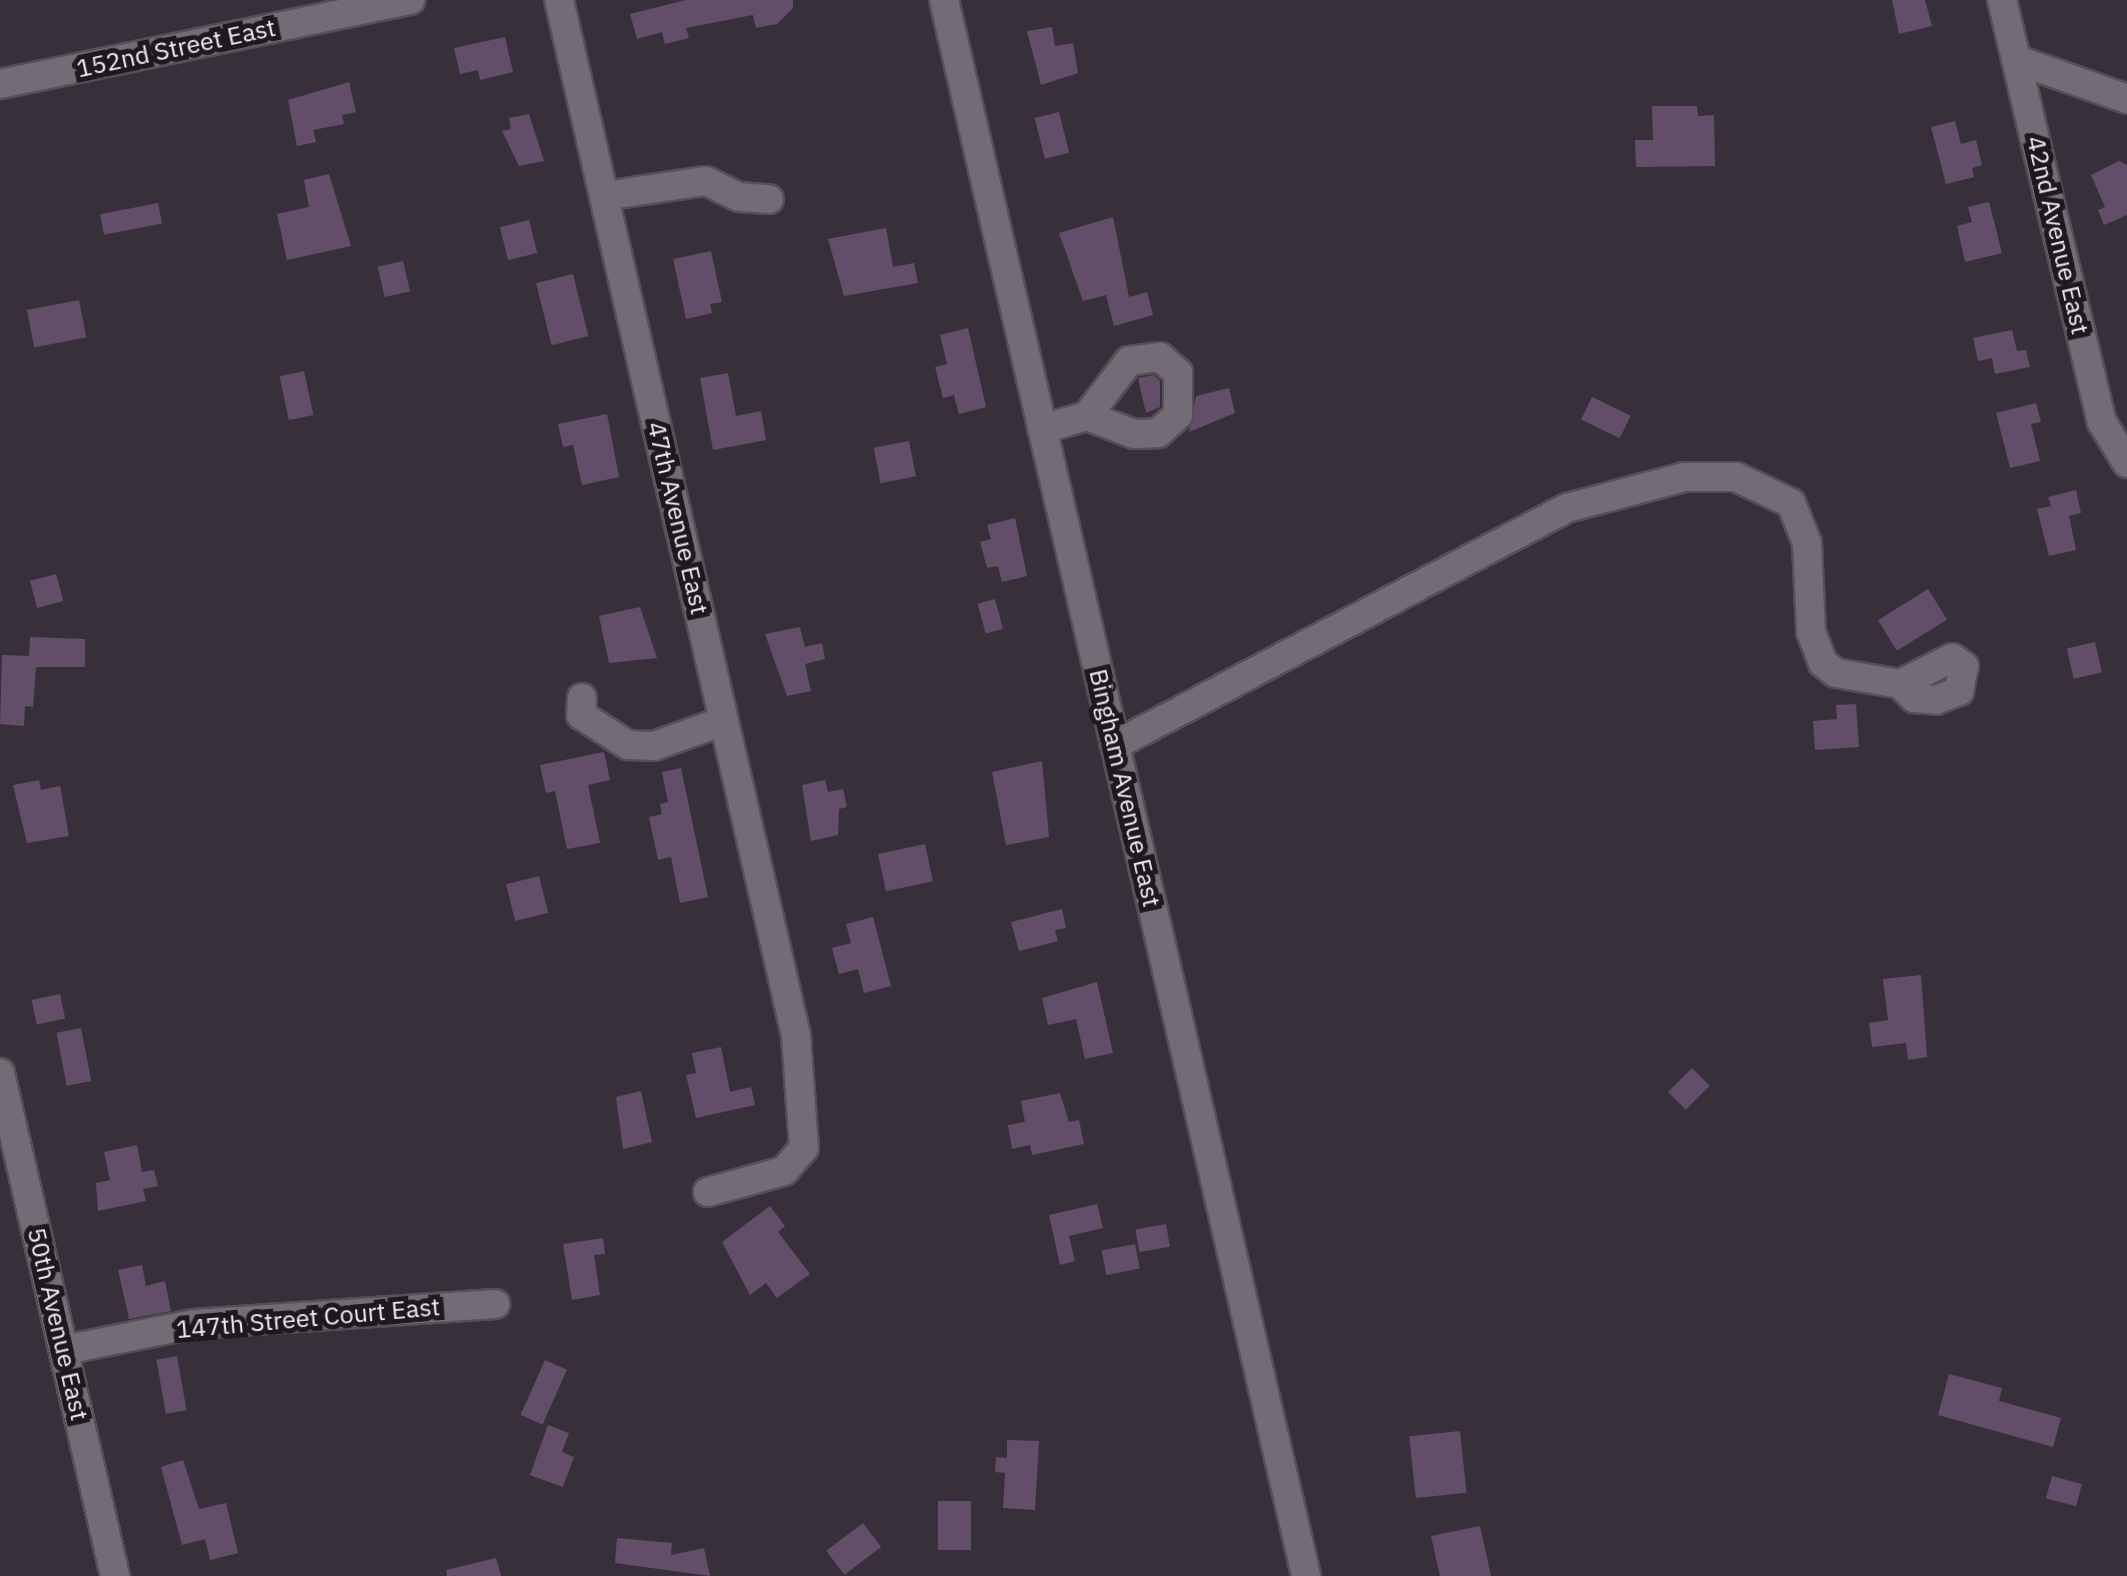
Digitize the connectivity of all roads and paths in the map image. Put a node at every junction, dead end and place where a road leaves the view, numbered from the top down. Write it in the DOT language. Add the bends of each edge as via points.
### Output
graph roads {
  1 [pos="411,0"];
  2 [pos="559,0"];
  3 [pos="944,0"];
  4 [pos="2002,0"];
  5 [pos="2016,60"];
  6 [pos="0,84"];
  7 [pos="2127,98"];
  8 [pos="604,196"];
  9 [pos="769,199"];
  10 [pos="1087,416"];
  11 [pos="1042,429"];
  12 [pos="2127,463"];
  13 [pos="1900,684"];
  14 [pos="582,698"];
  15 [pos="724,721"];
  16 [pos="1115,745"];
  17 [pos="0,1073"];
  18 [pos="5,1123"];
  19 [pos="708,1192"];
  20 [pos="495,1304"];
  21 [pos="64,1350"];
  22 [pos="116,1576"];
  23 [pos="1306,1576"];
  1 -- 6 [label="street, 152nd Street East"];
  2 -- 8 [label="street, 47th Avenue East"];
  3 -- 11 [label="street, Bingham Avenue East"];
  4 -- 5 [label="street, 42nd Avenue East"];
  5 -- 7 [label="street"];
  5 -- 12 [label="street, 42nd Avenue East" via="2102,422"];
  8 -- 9 [label="street" via="706,181 739,197"];
  8 -- 15 [label="street, 47th Avenue East"];
  10 -- 11 [label="street"];
  11 -- 16 [label="street, Bingham Avenue East"];
  13 -- 16 [label="street" via="1836,673 1822,663 1811,632 1807,543 1790,504 1736,478 1684,477 1567,508"];
  14 -- 15 [label="street" via="581,716 628,745 654,746"];
  15 -- 19 [label="street, 47th Avenue East" via="796,1036 804,1148 784,1171"];
  16 -- 23 [label="street, Bingham Avenue East"];
  17 -- 18 [label="street, 50th Avenue East"];
  18 -- 21 [label="street, 50th Avenue East"];
  20 -- 21 [label="street, 147th Street Court East" via="193,1324"];
  21 -- 22 [label="street, 50th Avenue East"];
}
